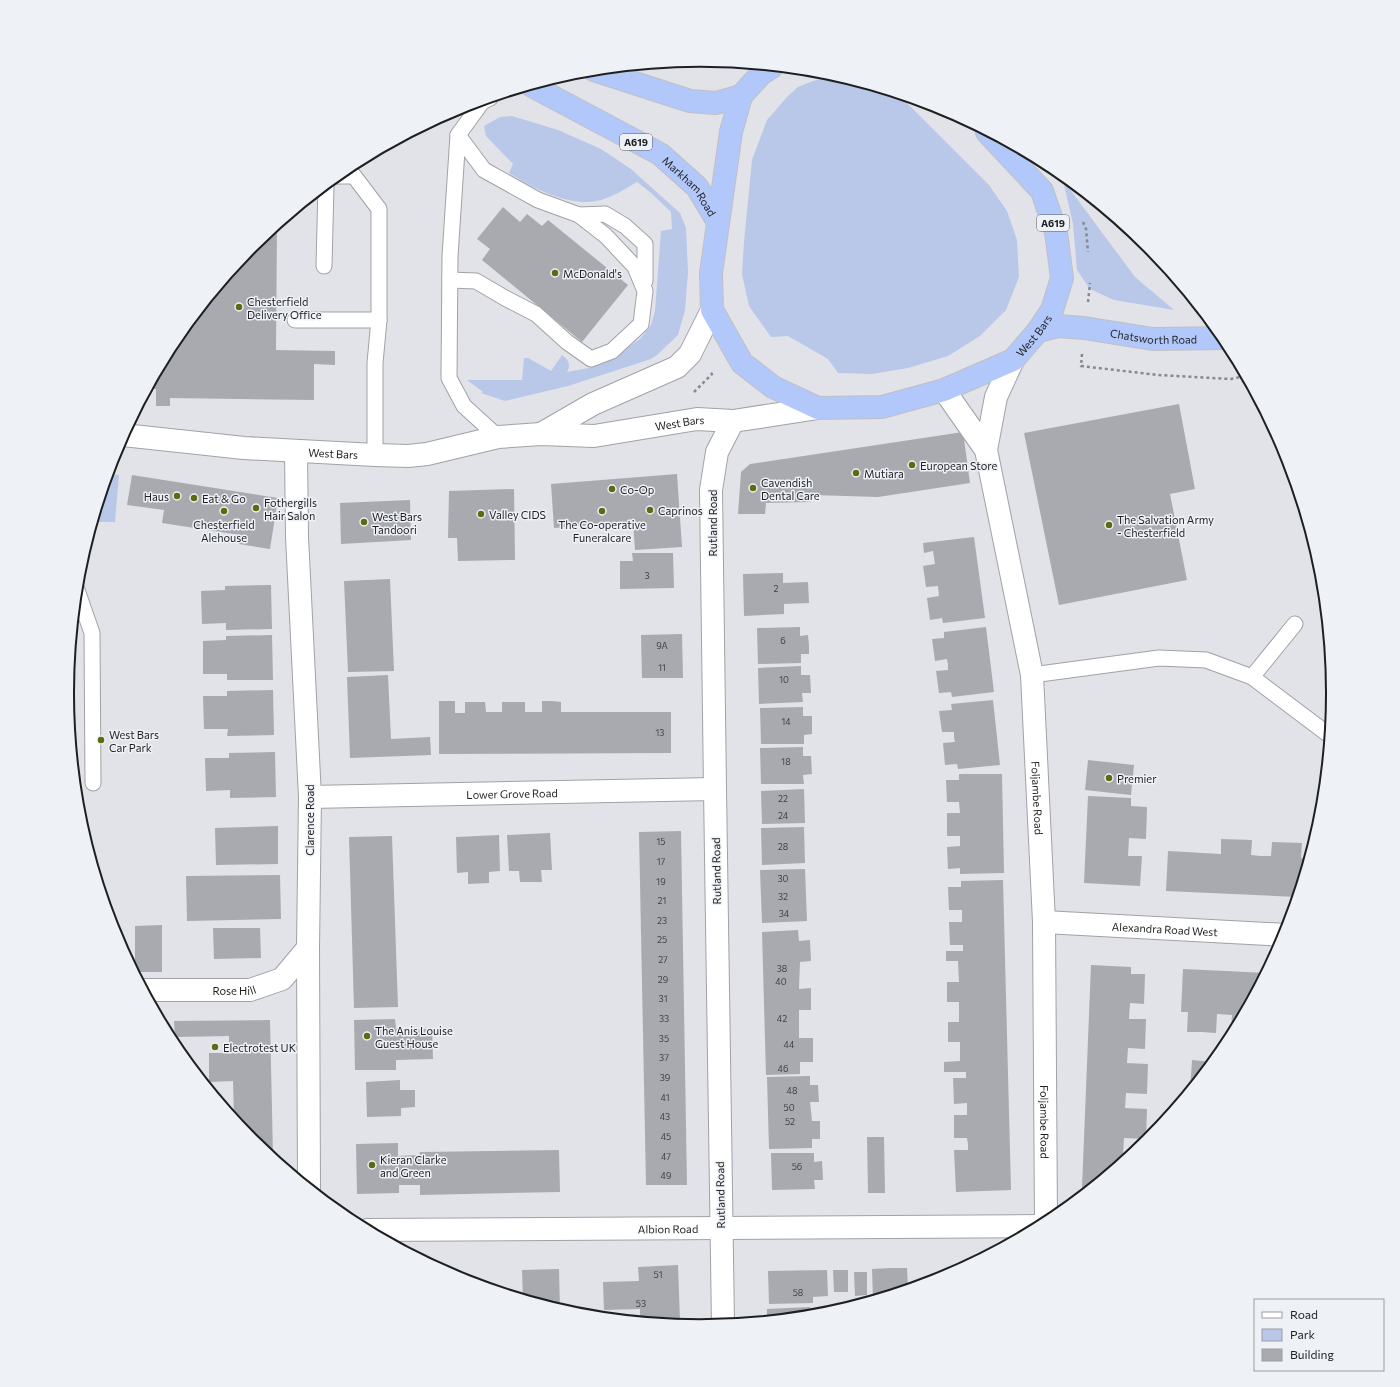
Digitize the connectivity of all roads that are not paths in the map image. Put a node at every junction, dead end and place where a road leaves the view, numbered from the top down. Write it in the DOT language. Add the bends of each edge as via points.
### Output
graph roads {
  1 [pos="767,70"];
  2 [pos="606,74"];
  3 [pos="537,88"];
  4 [pos="741,96"];
  5 [pos="477,108"];
  6 [pos="458,135"];
  7 [pos="997,142"];
  8 [pos="348,176"];
  9 [pos="326,191"];
  10 [pos="579,215"];
  11 [pos="718,222"];
  12 [pos="324,266"];
  13 [pos="450,280"];
  14 [pos="645,291"];
  15 [pos="712,310"];
  16 [pos="295,320"];
  17 [pos="379,320"];
  18 [pos="1038,331"];
  19 [pos="1216,338"];
  20 [pos="1013,360"];
  21 [pos="944,390"];
  22 [pos="818,408"];
  23 [pos="733,421"];
  24 [pos="542,434"];
  25 [pos="129,436"];
  26 [pos="498,437"];
  27 [pos="986,450"];
  28 [pos="296,452"];
  29 [pos="374,455"];
  30 [pos="81,601"];
  31 [pos="1295,624"];
  32 [pos="1032,675"];
  33 [pos="1252,677"];
  34 [pos="1325,732"];
  35 [pos="93,783"];
  36 [pos="714,789"];
  37 [pos="310,797"];
  38 [pos="1044,922"];
  39 [pos="1278,935"];
  40 [pos="308,948"];
  41 [pos="148,990"];
  42 [pos="309,1183"];
  43 [pos="1046,1215"];
  44 [pos="1029,1226"];
  45 [pos="721,1228"];
  46 [pos="377,1230"];
  47 [pos="723,1319"];
  1 -- 4 [label="highway, West Bars / A619"];
  2 -- 4 [label="highway" via="690,101 716,103"];
  3 -- 11 [label="highway, Markham Road / A619" via="660,154 697,187"];
  4 -- 11 [label="highway, West Bars / A619" via="731,132"];
  5 -- 6 [label="lane"];
  6 -- 10 [label="lane" via="484,170 538,200"];
  6 -- 13 [label="lane"];
  7 -- 18 [label="highway, West Bars / A619" via="1042,191 1056,232 1062,278 1052,310"];
  8 -- 17 [label="lane" via="354,176 379,209"];
  9 -- 12 [label="lane"];
  10 -- 14 [label="lane" via="606,236 636,267"];
  10 -- 14 [label="lane" via="605,214 625,226 645,244"];
  11 -- 15 [label="highway, West Bars / A619" via="711,273"];
  13 -- 14 [label="lane" via="476,281 536,314 567,342 591,359 612,351 641,324"];
  13 -- 26 [label="lane" via="449,378 464,406"];
  15 -- 22 [label="highway, West Bars / A619" via="742,363 773,387"];
  15 -- 24 [label="street, West Bars" via="690,354 676,367 593,404"];
  16 -- 17 [label="lane"];
  17 -- 29 [label="lane" via="375,363"];
  18 -- 19 [label="highway, Chatsworth Road" via="1058,326 1153,339"];
  18 -- 20 [label="highway, West Bars / A619"];
  20 -- 21 [label="highway, West Bars / A619"];
  20 -- 27 [label="street" via="996,397"];
  21 -- 22 [label="highway, West Bars / A619" via="882,407"];
  21 -- 27 [label="street, Foljambe Road"];
  22 -- 23 [label="street, West Bars"];
  23 -- 24 [label="street, West Bars" via="697,420 594,436"];
  23 -- 36 [label="street, Rutland Road" via="717,452 712,490"];
  24 -- 26 [label="street, West Bars"];
  25 -- 28 [label="street, West Bars"];
  26 -- 29 [label="street, West Bars" via="427,454"];
  27 -- 32 [label="street, Foljambe Road"];
  28 -- 29 [label="street, West Bars"];
  28 -- 37 [label="street, Clarence Road" via="297,537"];
  30 -- 35 [label="lane" via="92,633"];
  31 -- 33 [label="lane"];
  32 -- 33 [label="lane" via="1159,658 1206,660"];
  32 -- 38 [label="street, Foljambe Road"];
  33 -- 34 [label="lane"];
  36 -- 37 [label="street, Lower Grove Road"];
  36 -- 45 [label="street, Rutland Road"];
  37 -- 40 [label="street, Clarence Road"];
  38 -- 39 [label="street, Alexandra Road West"];
  38 -- 43 [label="street, Foljambe Road"];
  40 -- 41 [label="street, Rose Hill" via="282,979 250,990"];
  40 -- 42 [label="street, Clarence Road"];
  44 -- 45 [label="street, Albion Road"];
  45 -- 46 [label="street, Albion Road"];
  45 -- 47 [label="street, Rutland Road"];
}
